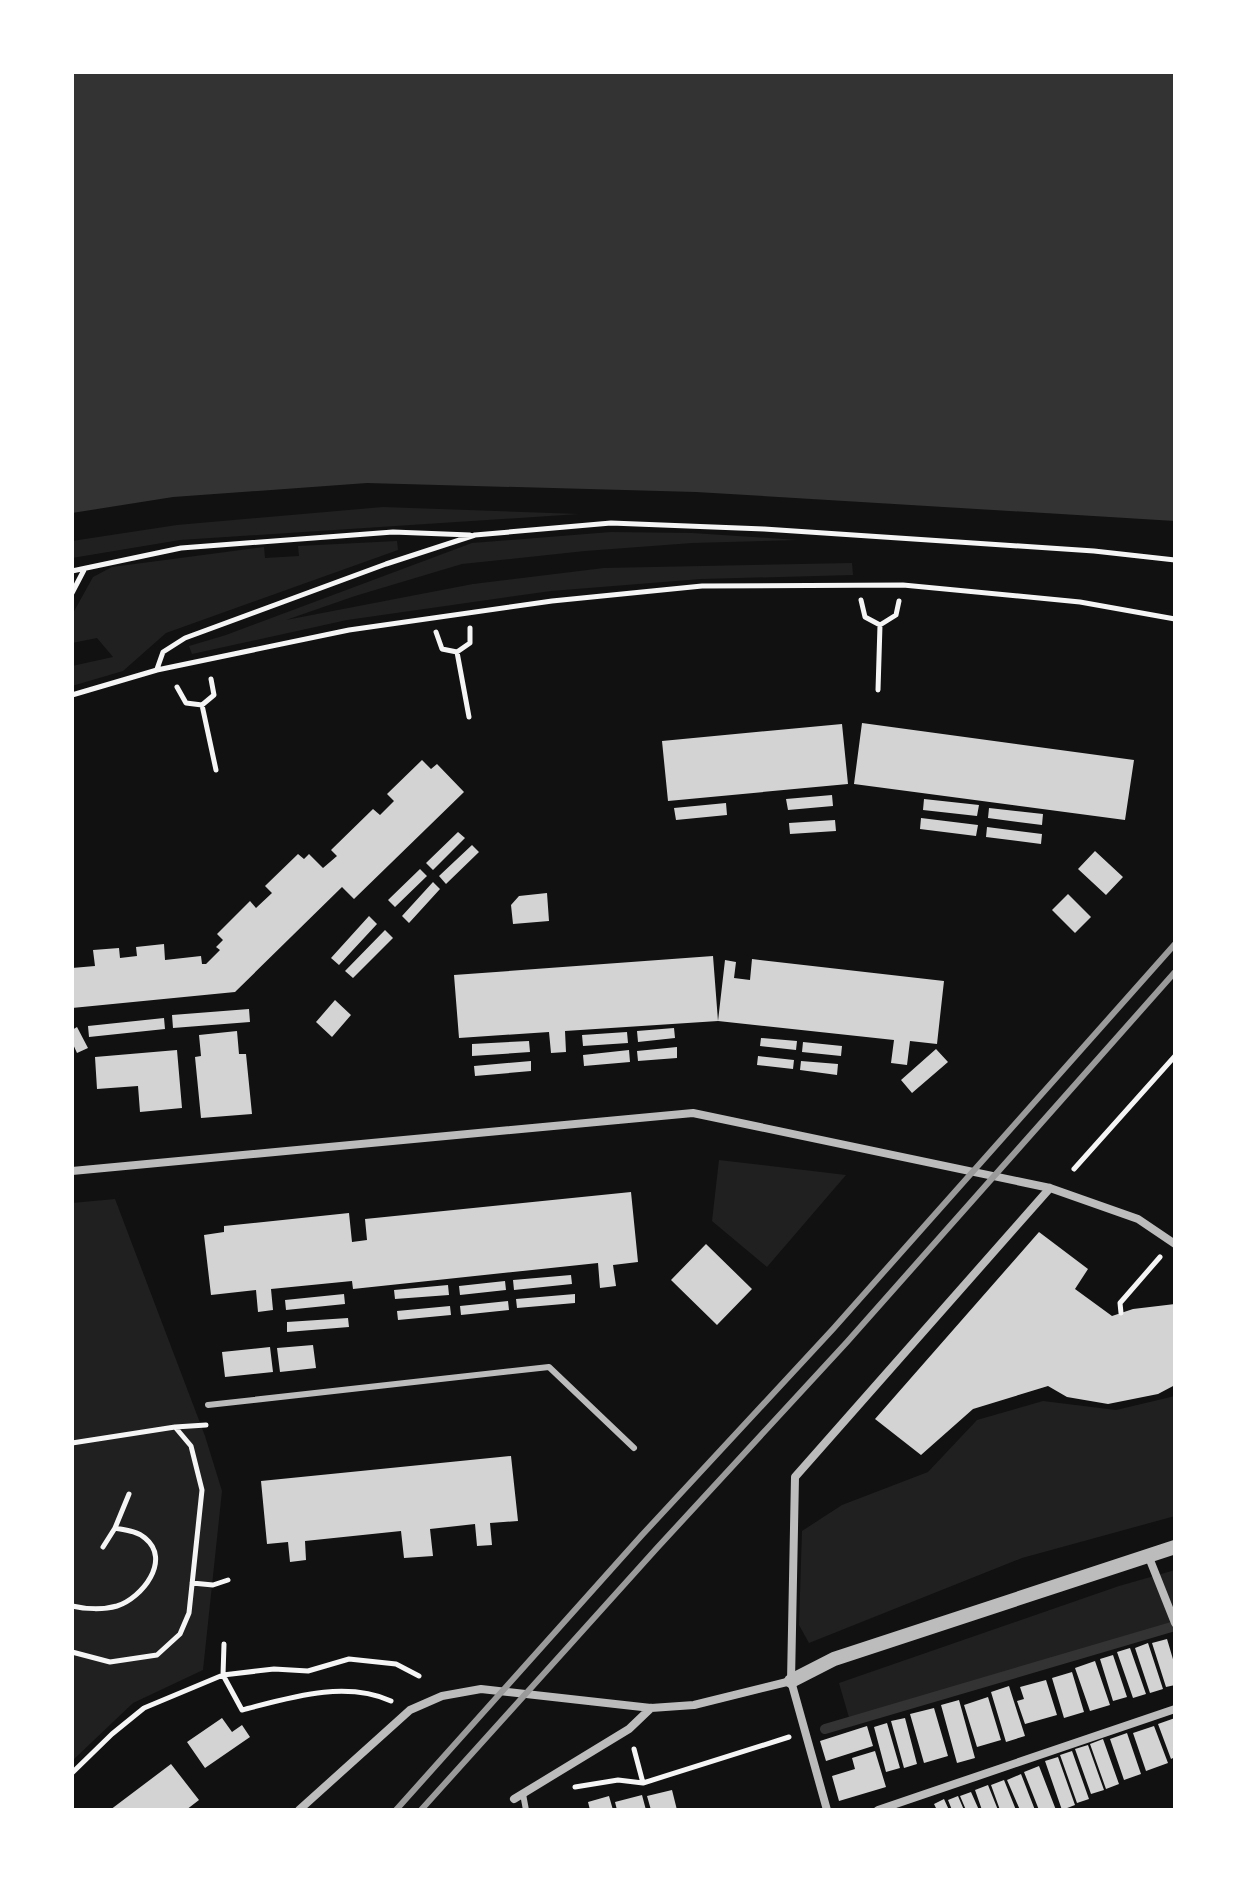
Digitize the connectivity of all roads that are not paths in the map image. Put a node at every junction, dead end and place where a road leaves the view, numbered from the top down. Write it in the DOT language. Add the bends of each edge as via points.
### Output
graph roads {
  1 [pos="72,1171"];
  2 [pos="1050,1188"];
  3 [pos="1175,1244"];
  4 [pos="208,1405"];
  5 [pos="634,1448"];
  6 [pos="1175,1547"];
  7 [pos="1148,1555"];
  8 [pos="1175,1623"];
  9 [pos="791,1681"];
  10 [pos="651,1708"];
  11 [pos="1175,1709"];
  12 [pos="518,1796"];
  13 [pos="299,1810"];
  14 [pos="526,1810"];
  15 [pos="827,1810"];
  16 [pos="878,1810"];
  1 -- 2 [label="street" via="693,1113"];
  2 -- 3 [label="street" via="1138,1219"];
  2 -- 9 [label="street" via="795,1477"];
  4 -- 5 [label="lane" via="549,1367"];
  6 -- 7 [label="street"];
  7 -- 8 [label="street"];
  7 -- 9 [label="street" via="834,1659"];
  9 -- 10 [label="street" via="694,1705"];
  9 -- 15 [label="street"];
  10 -- 12 [label="street" via="629,1729"];
  10 -- 13 [label="street" via="481,1689 442,1696 410,1710"];
  11 -- 16 [label="street"];
  12 -- 14 [label="lane"];
}
